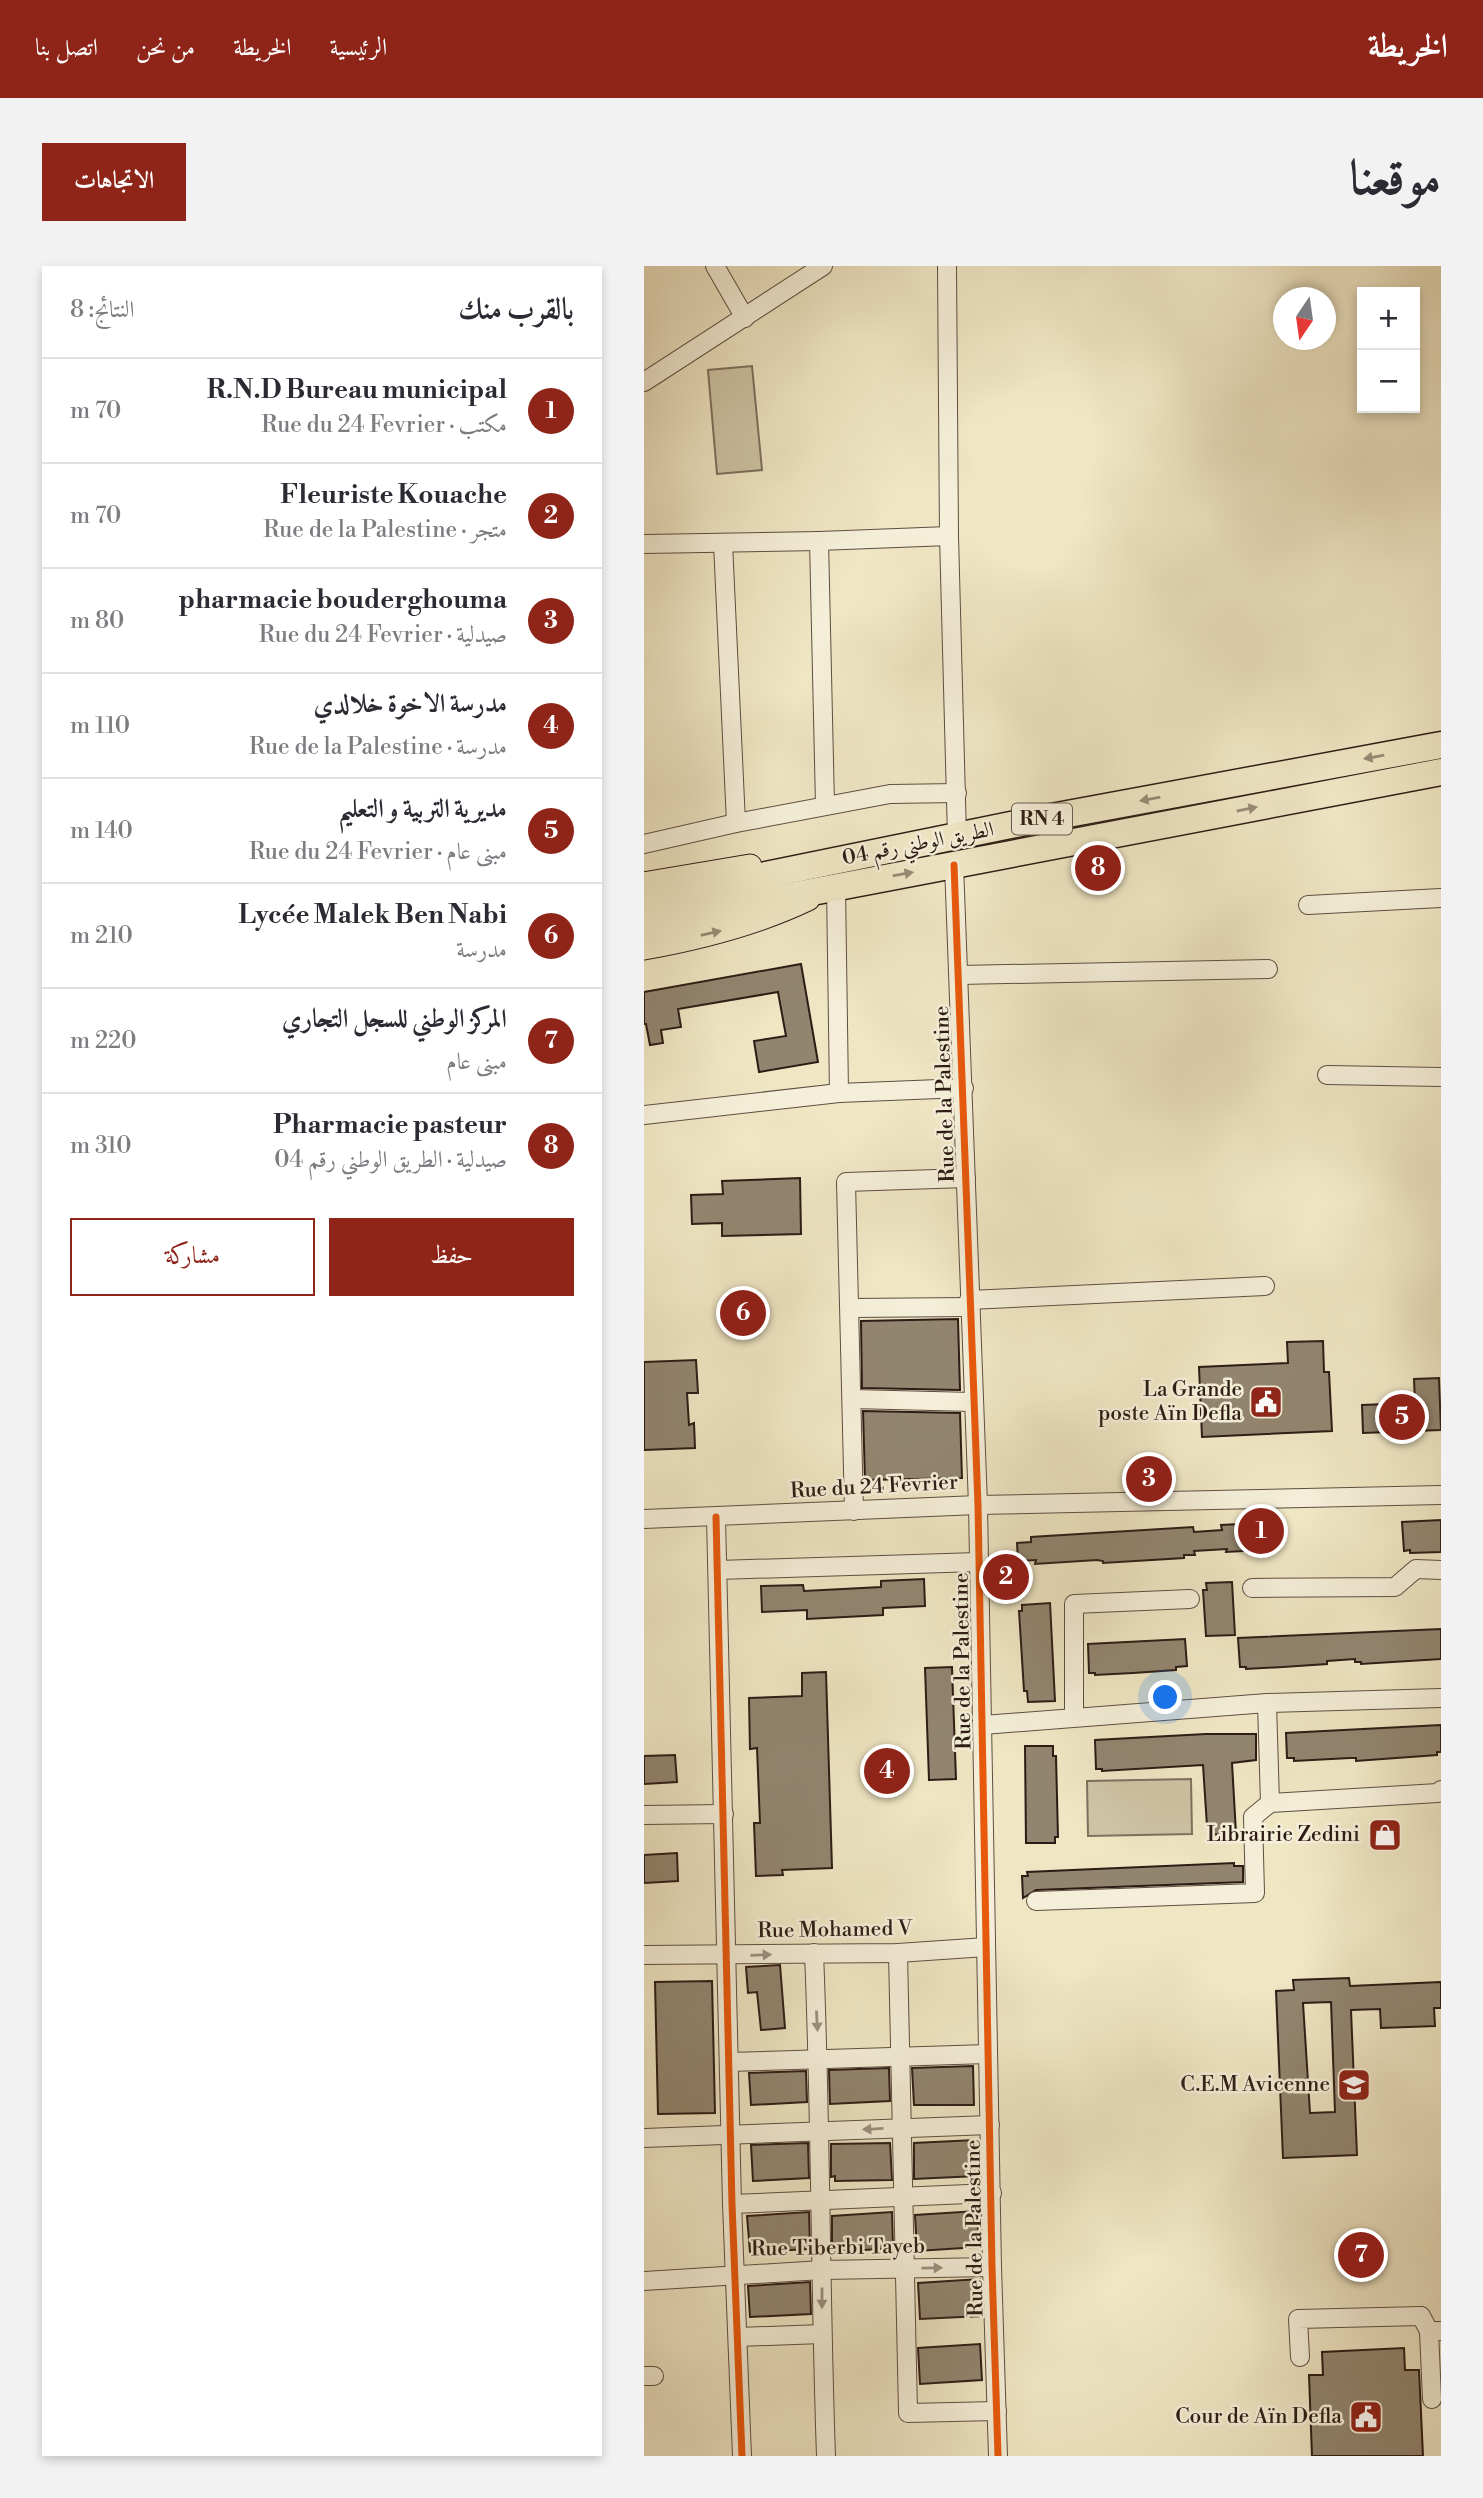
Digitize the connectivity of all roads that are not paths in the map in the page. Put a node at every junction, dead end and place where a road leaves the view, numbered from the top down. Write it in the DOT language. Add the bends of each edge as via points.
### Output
graph roads {
  1 [pos="715,266"];
  2 [pos="823,266"];
  3 [pos="947,266"];
  4 [pos="745,318"];
  5 [pos="644,382"];
  6 [pos="949,536"];
  7 [pos="819,541"];
  8 [pos="723,543"];
  9 [pos="644,544"];
  10 [pos="1441,745"];
  11 [pos="1441,772"];
  12 [pos="957,793"];
  13 [pos="825,805"];
  14 [pos="736,823"];
  15 [pos="957,837"];
  16 [pos="644,844"];
  17 [pos="868,854"];
  18 [pos="954,865"];
  19 [pos="644,884"];
  20 [pos="836,886"];
  21 [pos="1441,898"];
  22 [pos="644,900"];
  23 [pos="1308,905"];
  24 [pos="644,924"];
  25 [pos="644,948"];
  26 [pos="1268,969"];
  27 [pos="959,975"];
  28 [pos="1327,1075"];
  29 [pos="1441,1077"];
  30 [pos="964,1088"];
  31 [pos="839,1093"];
  32 [pos="644,1115"];
  33 [pos="965,1178"];
  34 [pos="1265,1286"];
  35 [pos="969,1303"];
  36 [pos="850,1308"];
  37 [pos="852,1399"];
  38 [pos="973,1402"];
  39 [pos="1441,1495"];
  40 [pos="978,1506"];
  41 [pos="854,1511"];
  42 [pos="716,1517"];
  43 [pos="644,1520"];
  44 [pos="978,1562"];
  45 [pos="718,1570"];
  46 [pos="1441,1570"];
  47 [pos="1252,1588"];
  48 [pos="1190,1599"];
  49 [pos="1441,1698"];
  50 [pos="1268,1703"];
  51 [pos="1074,1717"];
  52 [pos="983,1725"];
  53 [pos="1441,1790"];
  54 [pos="1270,1803"];
  55 [pos="724,1814"];
  56 [pos="644,1815"];
  57 [pos="1036,1901"];
  58 [pos="986,1947"];
  59 [pos="814,1953"];
  60 [pos="898,1953"];
  61 [pos="644,1955"];
  62 [pos="727,1956"];
  63 [pos="988,2054"];
  64 [pos="901,2056"];
  65 [pos="818,2059"];
  66 [pos="729,2062"];
  67 [pos="990,2125"];
  68 [pos="902,2127"];
  69 [pos="819,2132"];
  70 [pos="731,2135"];
  71 [pos="644,2138"];
  72 [pos="992,2193"];
  73 [pos="903,2197"];
  74 [pos="821,2200"];
  75 [pos="733,2204"];
  76 [pos="992,2267"];
  77 [pos="903,2269"];
  78 [pos="822,2270"];
  79 [pos="736,2273"];
  80 [pos="644,2281"];
  81 [pos="1435,2331"];
  82 [pos="822,2334"];
  83 [pos="738,2337"];
  84 [pos="1300,2357"];
  85 [pos="1432,2399"];
  86 [pos="997,2411"];
  87 [pos="742,2456"];
  88 [pos="826,2456"];
  89 [pos="998,2456"];
  1 -- 4 [label="street"];
  2 -- 4 [label="street"];
  3 -- 6 [label="street"];
  4 -- 5 [label="street"];
  6 -- 7 [label="street"];
  6 -- 12 [label="street"];
  7 -- 8 [label="street"];
  7 -- 13 [label="street"];
  8 -- 9 [label="street"];
  8 -- 14 [label="street"];
  10 -- 15 [label="highway, الطريق الوطني رقم 04 / RN 4, one-way"];
  18 -- 11 [label="highway, الطريق الوطني رقم 04 / RN 4, one-way"];
  12 -- 13 [label="street" via="890,794"];
  12 -- 15 [label="street"];
  13 -- 14 [label="street"];
  14 -- 16 [label="street"];
  15 -- 17 [label="highway, الطريق الوطني رقم 04 / RN 4"];
  17 -- 19 [label="main road, RN 4" via="777,862"];
  17 -- 22 [label="highway, الطريق الوطني رقم 04 / RN 4"];
  20 -- 18 [label="highway, الطريق الوطني رقم 04 / RN 4, one-way"];
  18 -- 27 [label="street, Rue de la Palestine"];
  20 -- 24 [label="highway, الطريق الوطني رقم 04 / RN 4"];
  25 -- 20 [label="main road, RN 4, one-way" via="762,919"];
  20 -- 31 [label="street"];
  21 -- 23 [label="street"];
  26 -- 27 [label="street"];
  27 -- 30 [label="street, Rue de la Palestine"];
  28 -- 29 [label="street"];
  30 -- 31 [label="street"];
  30 -- 33 [label="street, Rue de la Palestine"];
  31 -- 32 [label="street"];
  33 -- 35 [label="street, Rue de la Palestine"];
  33 -- 36 [label="street" via="846,1182"];
  34 -- 35 [label="street"];
  35 -- 36 [label="street"];
  35 -- 38 [label="street, Rue de la Palestine"];
  36 -- 37 [label="street"];
  37 -- 38 [label="street"];
  37 -- 41 [label="street"];
  38 -- 40 [label="street, Rue de la Palestine"];
  39 -- 40 [label="street, Rue du 24 Fevrier"];
  40 -- 41 [label="street, Rue du 24 Fevrier"];
  40 -- 44 [label="street, Rue de la Palestine"];
  41 -- 42 [label="street, Rue du 24 Fevrier"];
  42 -- 43 [label="street, Rue du 24 Fevrier"];
  42 -- 45 [label="street"];
  44 -- 45 [label="street"];
  44 -- 52 [label="street, Rue de la Palestine"];
  45 -- 55 [label="street"];
  46 -- 47 [label="street" via="1416,1569 1395,1587"];
  48 -- 51 [label="street" via="1074,1604"];
  49 -- 50 [label="street"];
  50 -- 51 [label="street"];
  50 -- 54 [label="street"];
  51 -- 52 [label="street"];
  52 -- 58 [label="street, Rue de la Palestine"];
  53 -- 54 [label="street"];
  54 -- 57 [label="street" via="1253,1817 1255,1893"];
  55 -- 56 [label="street"];
  55 -- 62 [label="street"];
  58 -- 60 [label="street, Rue Mohamed V"];
  58 -- 63 [label="street, Rue de la Palestine"];
  59 -- 60 [label="street, Rue Mohamed V"];
  62 -- 59 [label="street, Rue Mohamed V, one-way"];
  59 -- 65 [label="street, one-way"];
  60 -- 64 [label="street"];
  61 -- 62 [label="street, Rue Mohamed V"];
  62 -- 66 [label="street"];
  63 -- 64 [label="street"];
  63 -- 67 [label="street, Rue de la Palestine"];
  64 -- 65 [label="street"];
  64 -- 68 [label="street"];
  65 -- 66 [label="street"];
  65 -- 69 [label="street"];
  66 -- 70 [label="street"];
  67 -- 68 [label="street"];
  67 -- 72 [label="street, Rue de la Palestine"];
  68 -- 69 [label="street, one-way"];
  68 -- 73 [label="street"];
  69 -- 70 [label="street"];
  69 -- 74 [label="street"];
  70 -- 71 [label="street"];
  70 -- 75 [label="street"];
  72 -- 73 [label="street"];
  72 -- 76 [label="street, Rue de la Palestine"];
  73 -- 74 [label="street"];
  73 -- 77 [label="street"];
  74 -- 75 [label="street"];
  74 -- 78 [label="street"];
  75 -- 79 [label="street"];
  77 -- 76 [label="street, Rue Tiberbi Tayeb, one-way"];
  76 -- 86 [label="street, Rue de la Palestine"];
  77 -- 78 [label="street, Rue Tiberbi Tayeb"];
  77 -- 86 [label="street" via="908,2413"];
  78 -- 79 [label="street, Rue Tiberbi Tayeb"];
  78 -- 82 [label="street, one-way"];
  79 -- 80 [label="street, Rue Tiberbi Tayeb"];
  79 -- 83 [label="street"];
  81 -- 84 [label="street" via="1421,2316 1298,2319"];
  81 -- 85 [label="street"];
  82 -- 83 [label="street"];
  82 -- 88 [label="street"];
  83 -- 87 [label="street"];
  86 -- 89 [label="street, Rue de la Palestine"];
}
